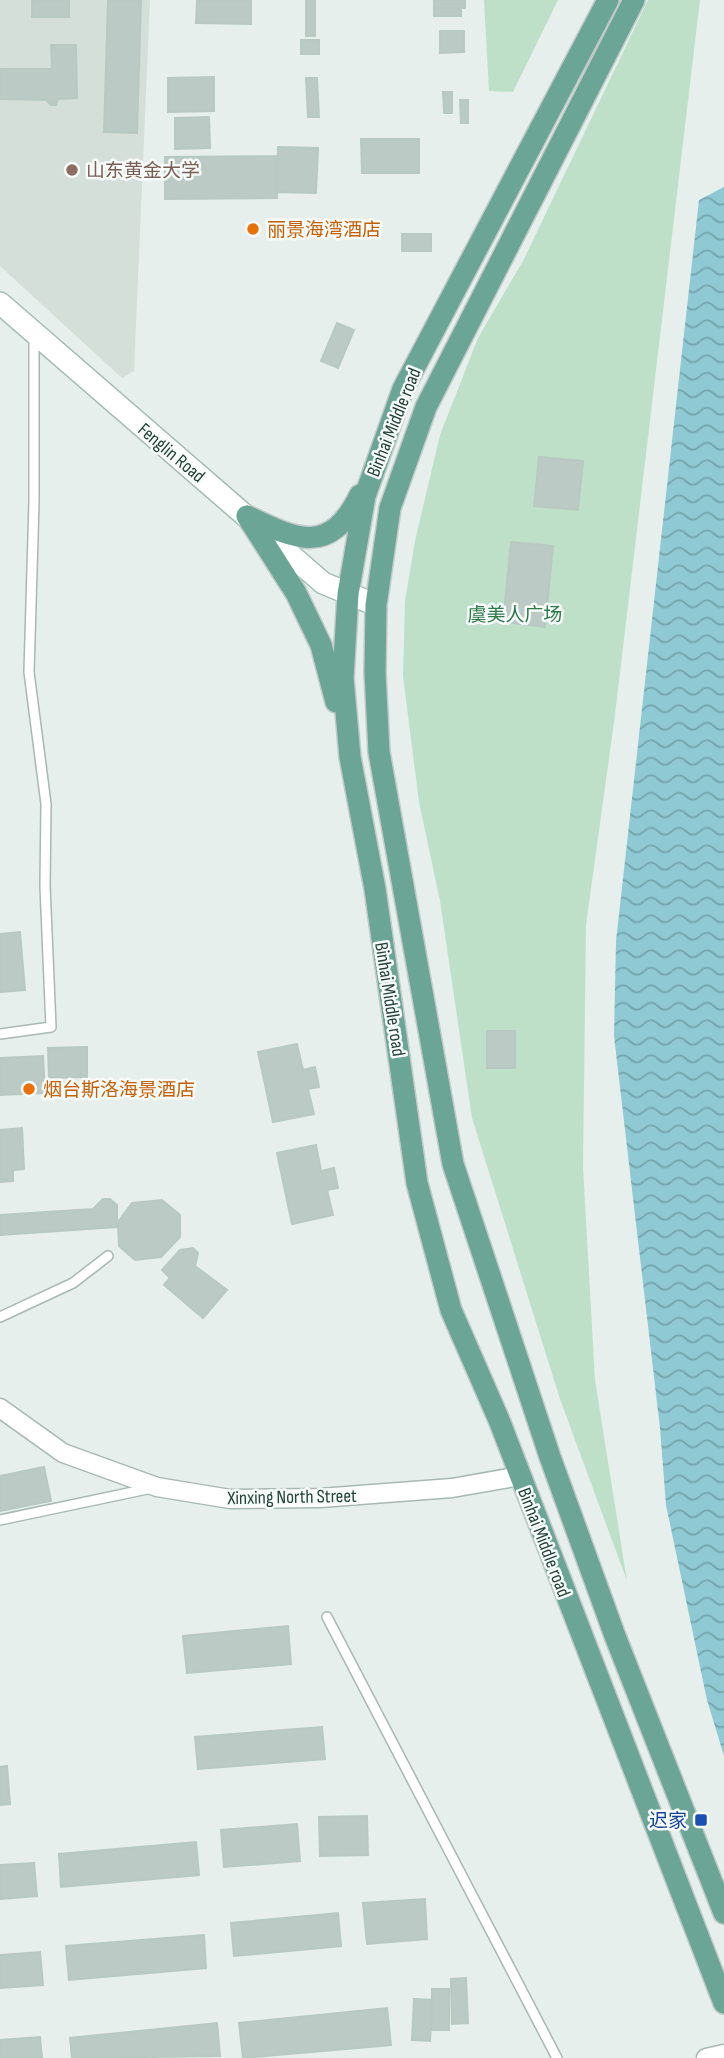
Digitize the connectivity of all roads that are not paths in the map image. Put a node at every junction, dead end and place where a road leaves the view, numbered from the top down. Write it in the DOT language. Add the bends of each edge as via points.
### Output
graph roads {
  1 [pos="608,0"];
  2 [pos="634,0"];
  3 [pos="0,303"];
  4 [pos="34,335"];
  5 [pos="380,448"];
  6 [pos="247,516"];
  7 [pos="348,594"];
  8 [pos="376,605"];
  9 [pos="350,757"];
  10 [pos="0,1034"];
  11 [pos="108,1256"];
  12 [pos="0,1317"];
  13 [pos="0,1408"];
  14 [pos="520,1476"];
  15 [pos="157,1487"];
  16 [pos="0,1520"];
  17 [pos="327,1617"];
  18 [pos="724,1913"];
  19 [pos="724,2003"];
  20 [pos="724,2054"];
  21 [pos="557,2058"];
  22 [pos="706,2058"];
  1 -- 5 [label="main road, Binhai Middle road" via="403,389"];
  2 -- 8 [label="main road, Binhai Middle road" via="426,407 390,508"];
  3 -- 4 [label="street, Fenglin Road"];
  4 -- 6 [label="street, Fenglin Road"];
  4 -- 10 [label="lane" via="29,672 46,804 51,1027"];
  5 -- 6 [label="main road" via="359,499 342,525 328,535 288,536"];
  5 -- 7 [label="main road, Binhai Middle road" via="365,496"];
  6 -- 7 [label="street, Fenglin Road" via="323,583"];
  6 -- 9 [label="main road" via="296,593 321,645"];
  7 -- 8 [label="street, Fenglin Road"];
  7 -- 9 [label="main road, Binhai Middle road" via="343,678"];
  8 -- 18 [label="main road, Binhai Middle road" via="379,752 453,1164 578,1534"];
  9 -- 14 [label="main road, Binhai Middle road" via="375,889 417,1183 452,1310"];
  11 -- 12 [label="lane" via="73,1283"];
  13 -- 15 [label="street, Xinxing North Street" via="63,1453"];
  14 -- 15 [label="street, Xinxing North Street" via="452,1488 320,1498 230,1499"];
  14 -- 19 [label="main road, Binhai Middle road"];
  15 -- 16 [label="lane"];
  17 -- 21 [label="lane"];
  20 -- 22 [label="street"];
}
